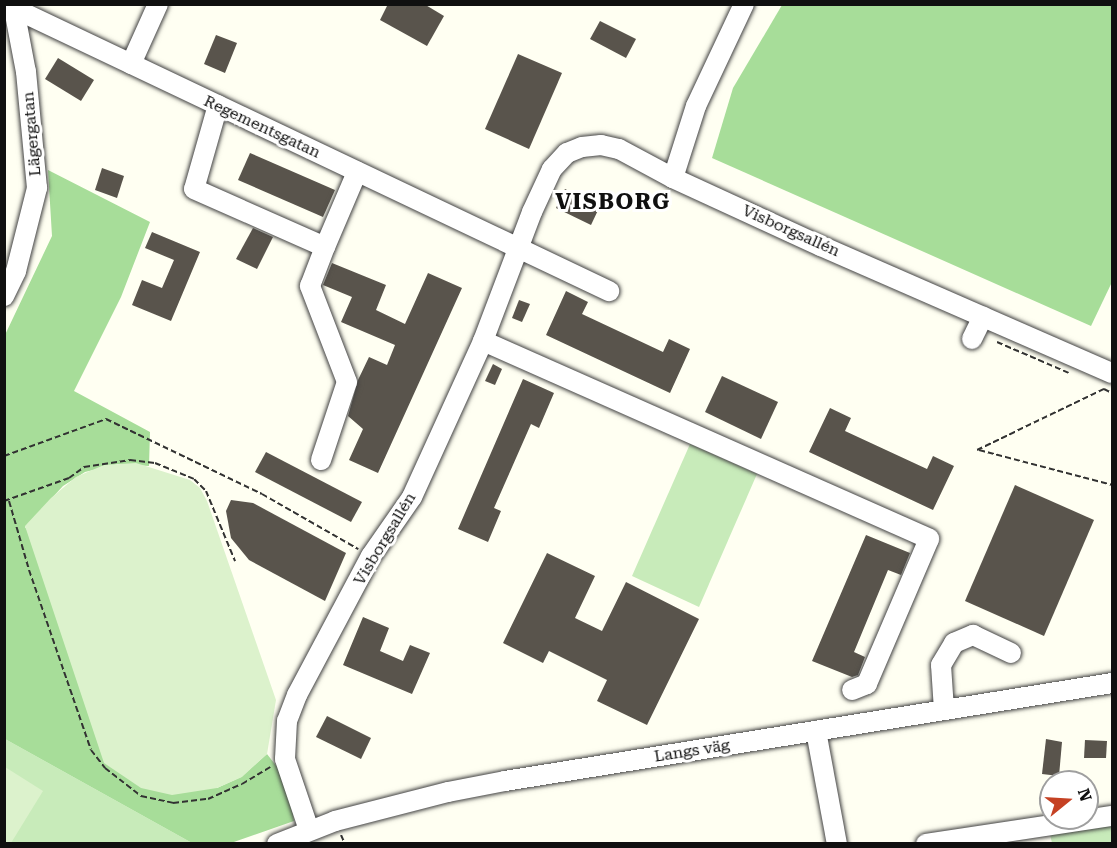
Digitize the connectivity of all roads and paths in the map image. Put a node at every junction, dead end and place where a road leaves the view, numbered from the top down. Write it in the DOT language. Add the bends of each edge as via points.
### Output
graph roads {
  1 [pos="158,4"];
  2 [pos="744,4"];
  3 [pos="11,6"];
  4 [pos="131,64"];
  5 [pos="218,105"];
  6 [pos="357,172"];
  7 [pos="673,178"];
  8 [pos="325,247"];
  9 [pos="520,248"];
  10 [pos="609,291"];
  11 [pos="4,296"];
  12 [pos="982,316"];
  13 [pos="972,339"];
  14 [pos="483,341"];
  15 [pos="1109,381"];
  16 [pos="4,456"];
  17 [pos="321,460"];
  18 [pos="1113,485"];
  19 [pos="4,501"];
  20 [pos="9,501"];
  21 [pos="371,556"];
  22 [pos="234,561"];
  23 [pos="1011,653"];
  24 [pos="1113,682"];
  25 [pos="852,690"];
  26 [pos="944,710"];
  27 [pos="816,731"];
  28 [pos="285,759"];
  29 [pos="1113,816"];
  30 [pos="309,830"];
  31 [pos="277,843"];
  32 [pos="837,843"];
  33 [pos="926,843"];
  1 -- 4 [label="street"];
  2 -- 7 [label="street" via="696,106"];
  3 -- 4 [label="street, Regementsgatan"];
  3 -- 11 [label="street, Lägergatan" via="26,72 37,188 16,271"];
  4 -- 5 [label="street, Regementsgatan"];
  5 -- 6 [label="street, Regementsgatan"];
  5 -- 8 [label="street" via="194,189"];
  6 -- 8 [label="street"];
  6 -- 9 [label="street, Regementsgatan"];
  7 -- 9 [label="street, Visborgsallén" via="619,149 591,146 567,153 552,169"];
  7 -- 12 [label="street, Visborgsallén"];
  8 -- 17 [label="street" via="310,286 347,382"];
  9 -- 10 [label="street"];
  9 -- 14 [label="street, Visborgsallén"];
  12 -- 13 [label="street"];
  12 -- 15 [label="street, Visborgsallén"];
  14 -- 21 [label="street, Visborgsallén" via="412,497"];
  14 -- 25 [label="street" via="929,539 867,684"];
  15 -- 18 [label="path" via="977,450"];
  16 -- 21 [label="path" via="106,419 262,494"];
  19 -- 20 [label="path"];
  20 -- 22 [label="path" via="69,478 84,467 130,460 155,463 194,479 206,491"];
  20 -- 28 [label="path" via="91,750 105,768 141,795 173,803 207,798 242,784"];
  21 -- 28 [label="street, Visborgsallén" via="297,694 287,721"];
  23 -- 26 [label="street" via="973,635 954,643 941,665"];
  24 -- 26 [label="street, Langs väg"];
  26 -- 27 [label="street, Langs väg"];
  27 -- 30 [label="street, Langs väg" via="448,792"];
  27 -- 32 [label="street"];
  28 -- 30 [label="street, Visborgsallén"];
  29 -- 33 [label="street"];
  30 -- 31 [label="street, Langs väg"];
}
